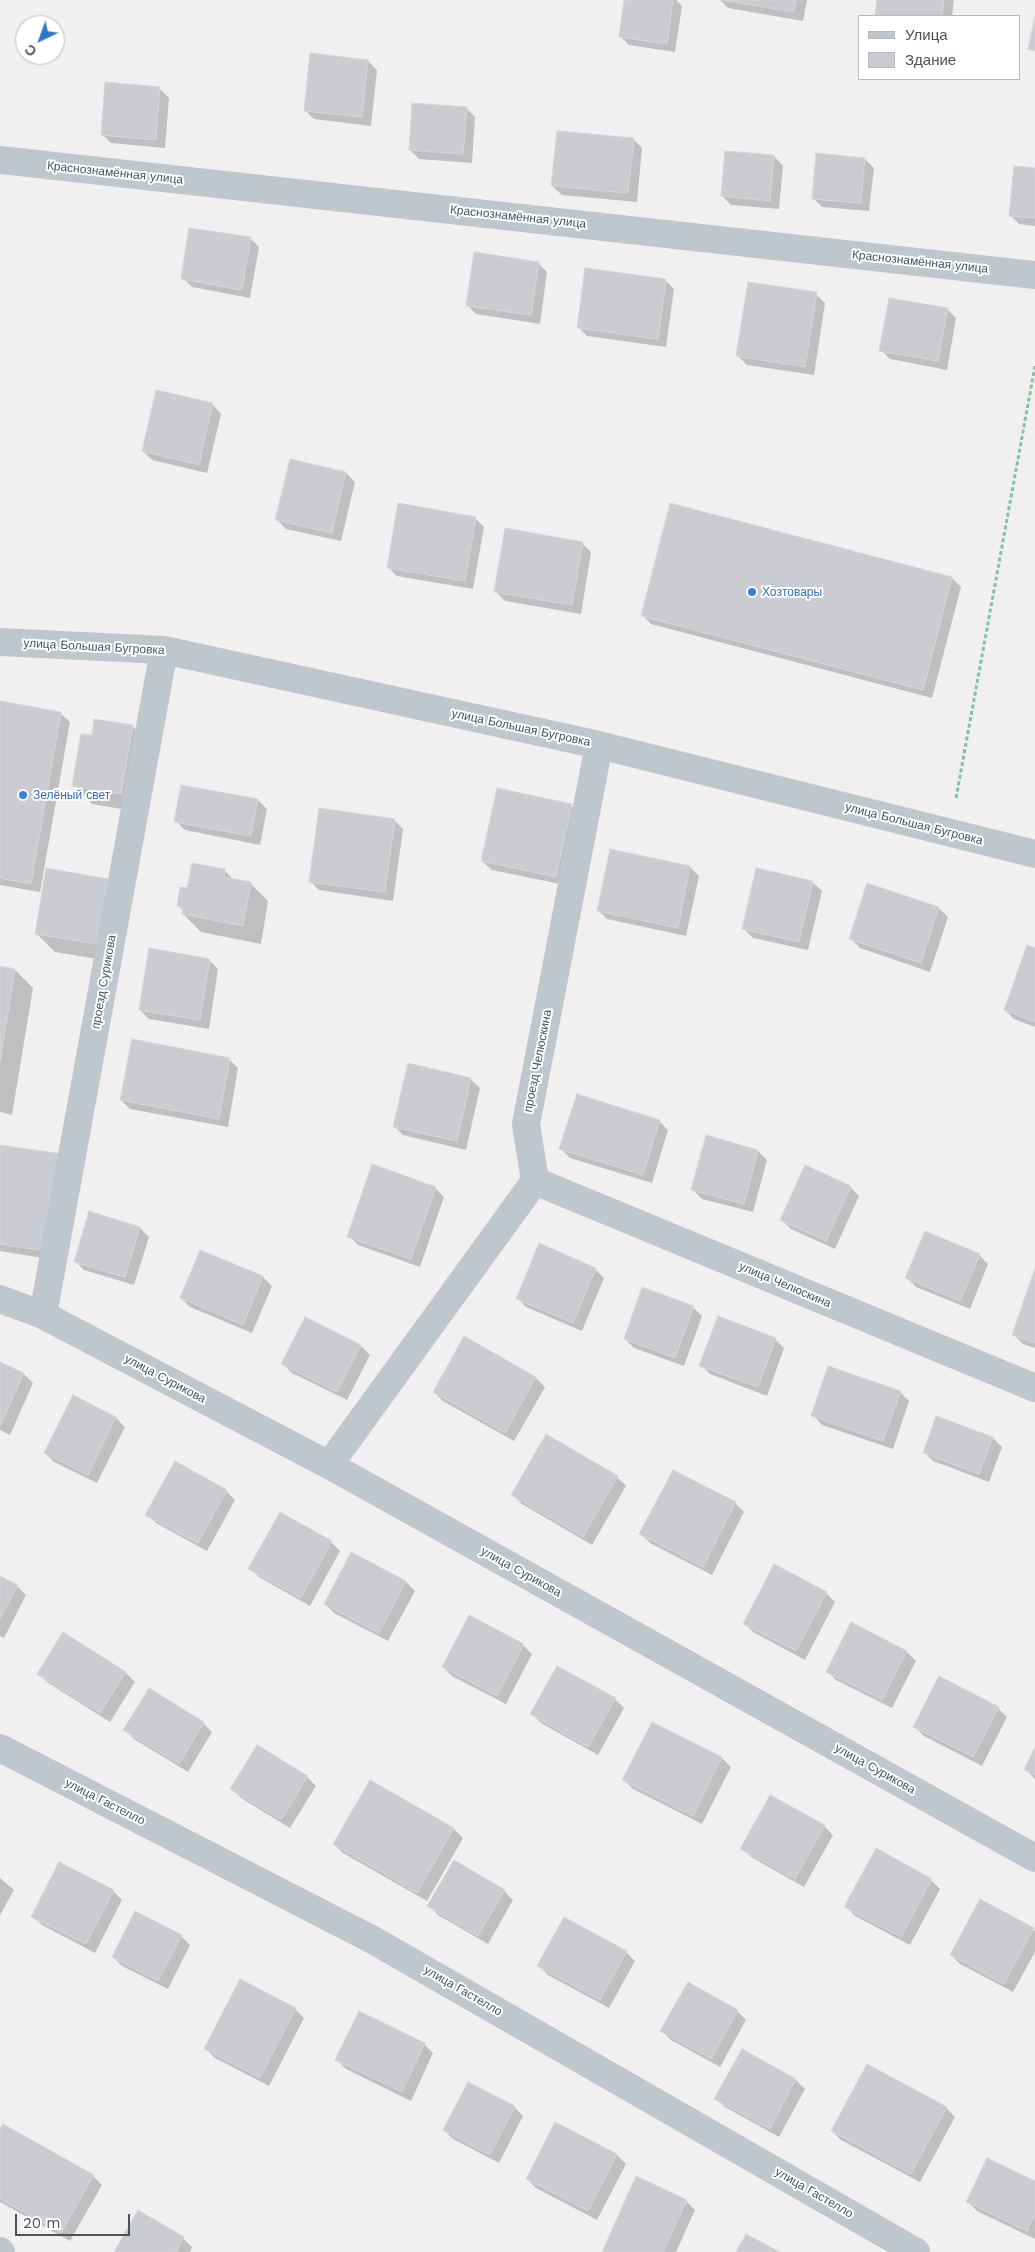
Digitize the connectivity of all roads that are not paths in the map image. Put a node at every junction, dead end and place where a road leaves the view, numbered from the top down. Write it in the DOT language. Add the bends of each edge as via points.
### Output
graph roads {
  1 [pos="0,160"];
  2 [pos="1035,275"];
  3 [pos="0,642"];
  4 [pos="164,650"];
  5 [pos="599,745"];
  6 [pos="1035,854"];
  7 [pos="535,1181"];
  8 [pos="0,1299"];
  9 [pos="43,1315"];
  10 [pos="1035,1388"];
  11 [pos="329,1465"];
  12 [pos="0,1748"];
  13 [pos="1035,1858"];
  14 [pos="916,2252"];
  1 -- 2 [label="street, Краснознамённая улица"];
  3 -- 4 [label="street, улица Большая Бугровка"];
  4 -- 5 [label="street, улица Большая Бугровка"];
  4 -- 9 [label="street, проезд Сурикова"];
  5 -- 6 [label="street, улица Большая Бугровка"];
  5 -- 7 [label="street, проезд Челюскина" via="526,1124"];
  7 -- 10 [label="street, улица Челюскина"];
  7 -- 11 [label="street"];
  8 -- 9 [label="street, улица Сурикова"];
  9 -- 11 [label="street, улица Сурикова"];
  11 -- 13 [label="street, улица Сурикова"];
  12 -- 14 [label="street, улица Гастелло" via="373,1940"];
}
